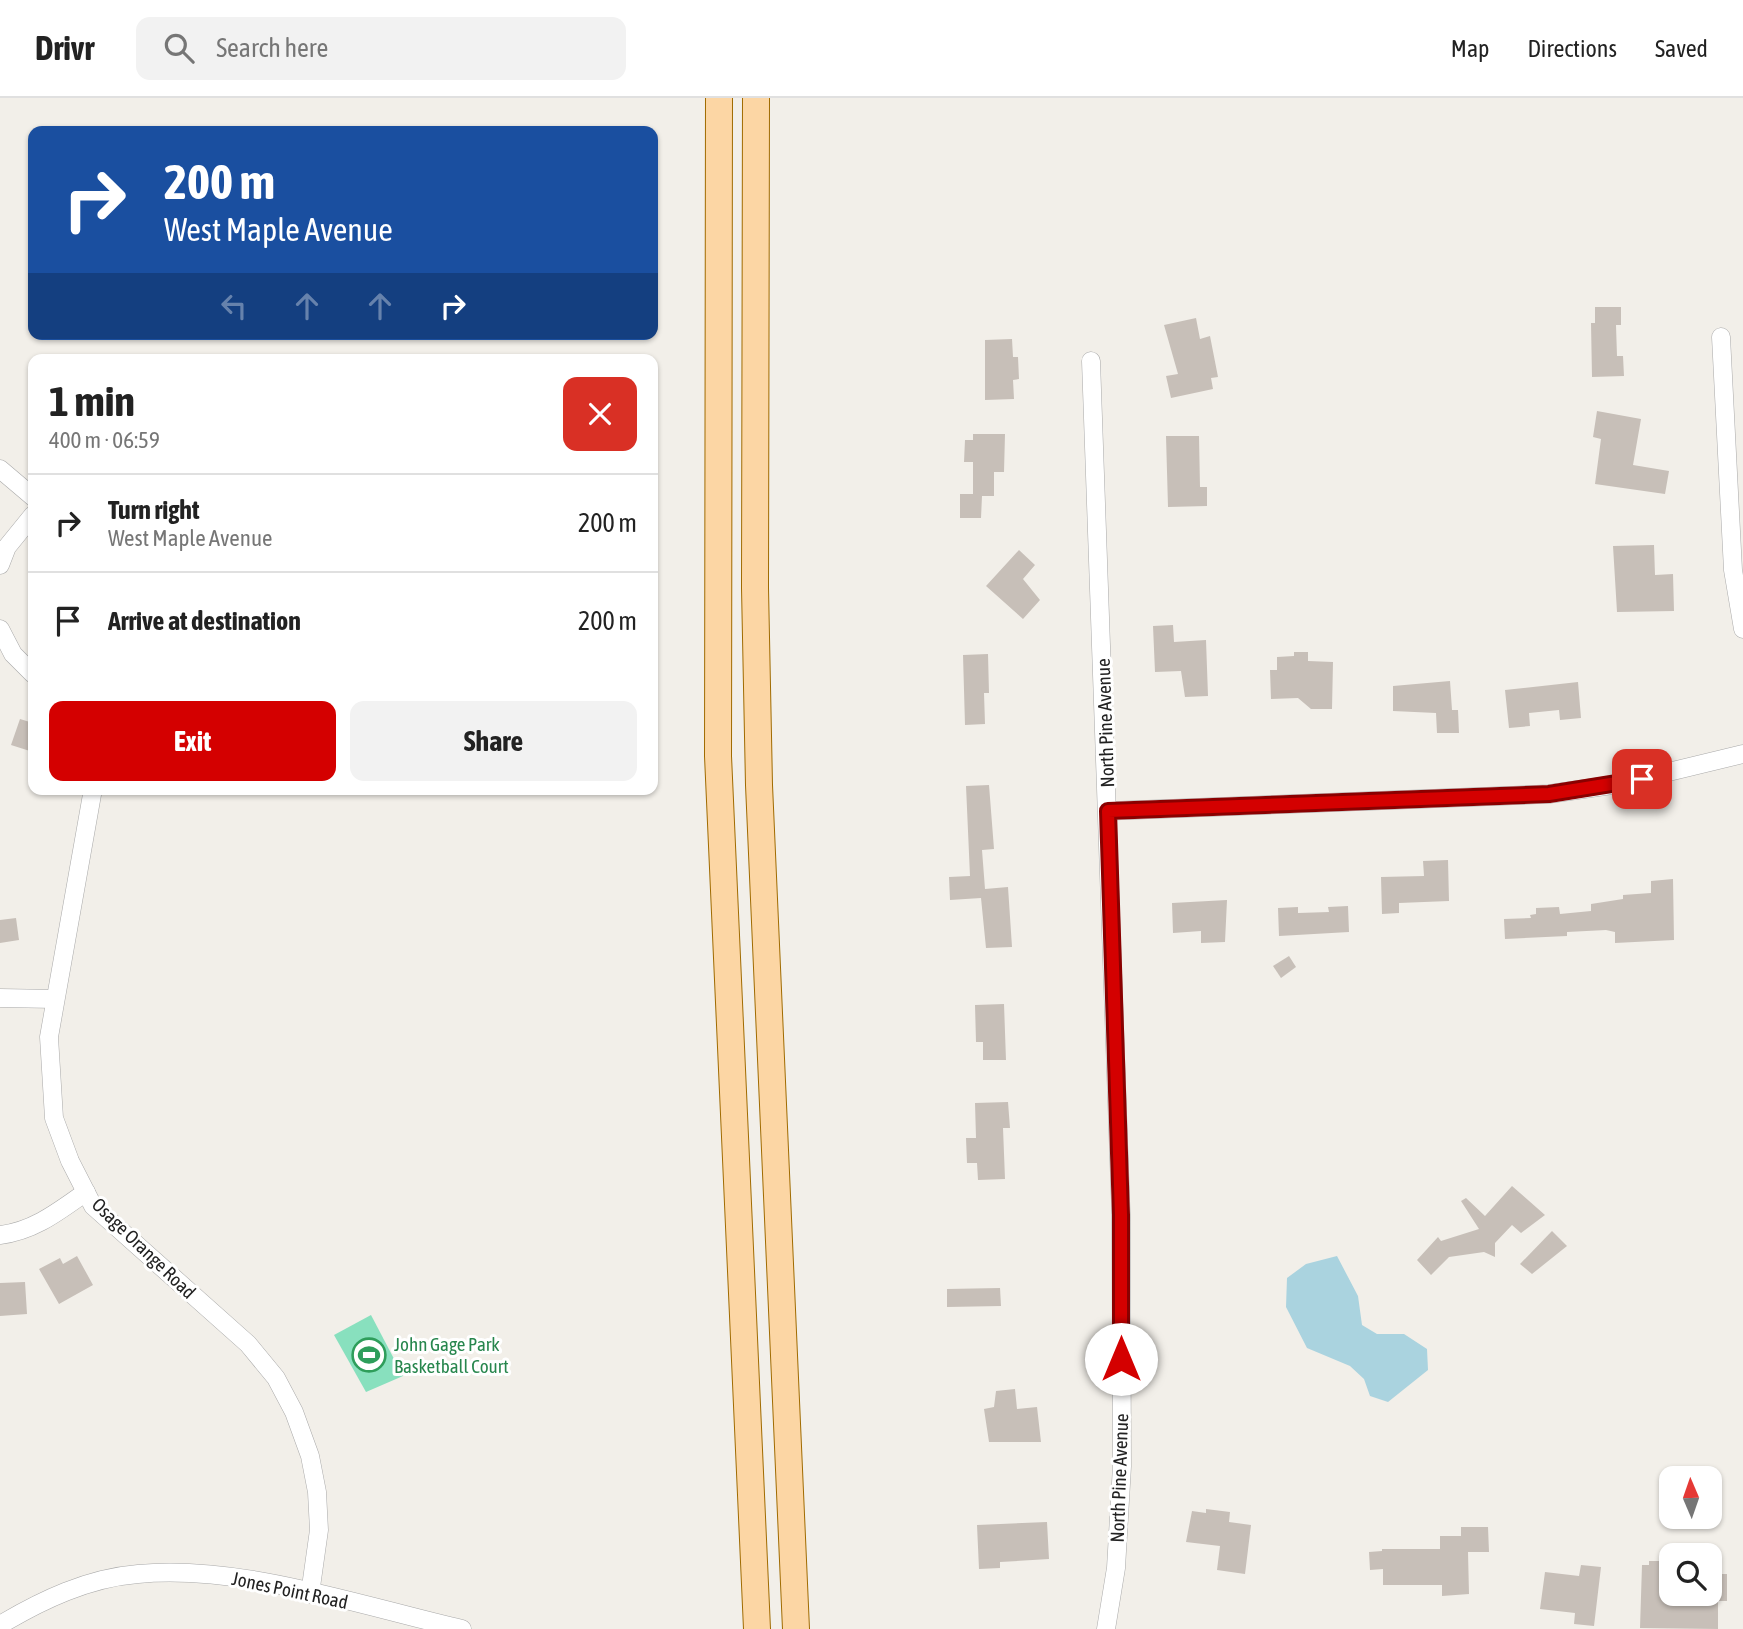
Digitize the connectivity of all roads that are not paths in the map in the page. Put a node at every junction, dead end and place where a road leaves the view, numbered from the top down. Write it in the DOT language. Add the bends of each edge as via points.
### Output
graph roads {
  1 [pos="719,98"];
  2 [pos="756,98"];
  3 [pos="1721,337"];
  4 [pos="1091,361"];
  5 [pos="0,469"];
  6 [pos="28,493"];
  7 [pos="28,521"];
  8 [pos="0,565"];
  9 [pos="0,629"];
  10 [pos="1743,629"];
  11 [pos="28,669"];
  12 [pos="1743,754"];
  13 [pos="92,795"];
  14 [pos="1108,811"];
  15 [pos="0,998"];
  16 [pos="55,999"];
  17 [pos="86,1192"];
  18 [pos="0,1235"];
  19 [pos="310,1594"];
  20 [pos="0,1625"];
  21 [pos="462,1629"];
  22 [pos="757,1629"];
  23 [pos="796,1629"];
  24 [pos="1106,1629"];
  1 -- 22 [label="main road" via="718,756"];
  2 -- 23 [label="main road" via="759,785"];
  3 -- 10 [label="street" via="1733,570"];
  4 -- 14 [label="street, North Pine Avenue"];
  5 -- 6 [label="street"];
  7 -- 8 [label="street" via="7,547"];
  9 -- 11 [label="street" via="13,654"];
  12 -- 14 [label="street" via="1619,784 1549,794"];
  13 -- 16 [label="street, Osage Orange Road"];
  14 -- 24 [label="street, North Pine Avenue" via="1121,1215 1122,1466 1116,1568"];
  15 -- 16 [label="street"];
  16 -- 17 [label="street, Osage Orange Road" via="50,1037 54,1118"];
  17 -- 18 [label="street" via="51,1217 17,1233"];
  17 -- 19 [label="street, Osage Orange Road" via="93,1206 248,1344 276,1378 310,1456 317,1492 320,1530"];
  19 -- 20 [label="street, Jones Point Road" via="245,1578 183,1572 136,1574 77,1587"];
  19 -- 21 [label="street, Jones Point Road"];
}
